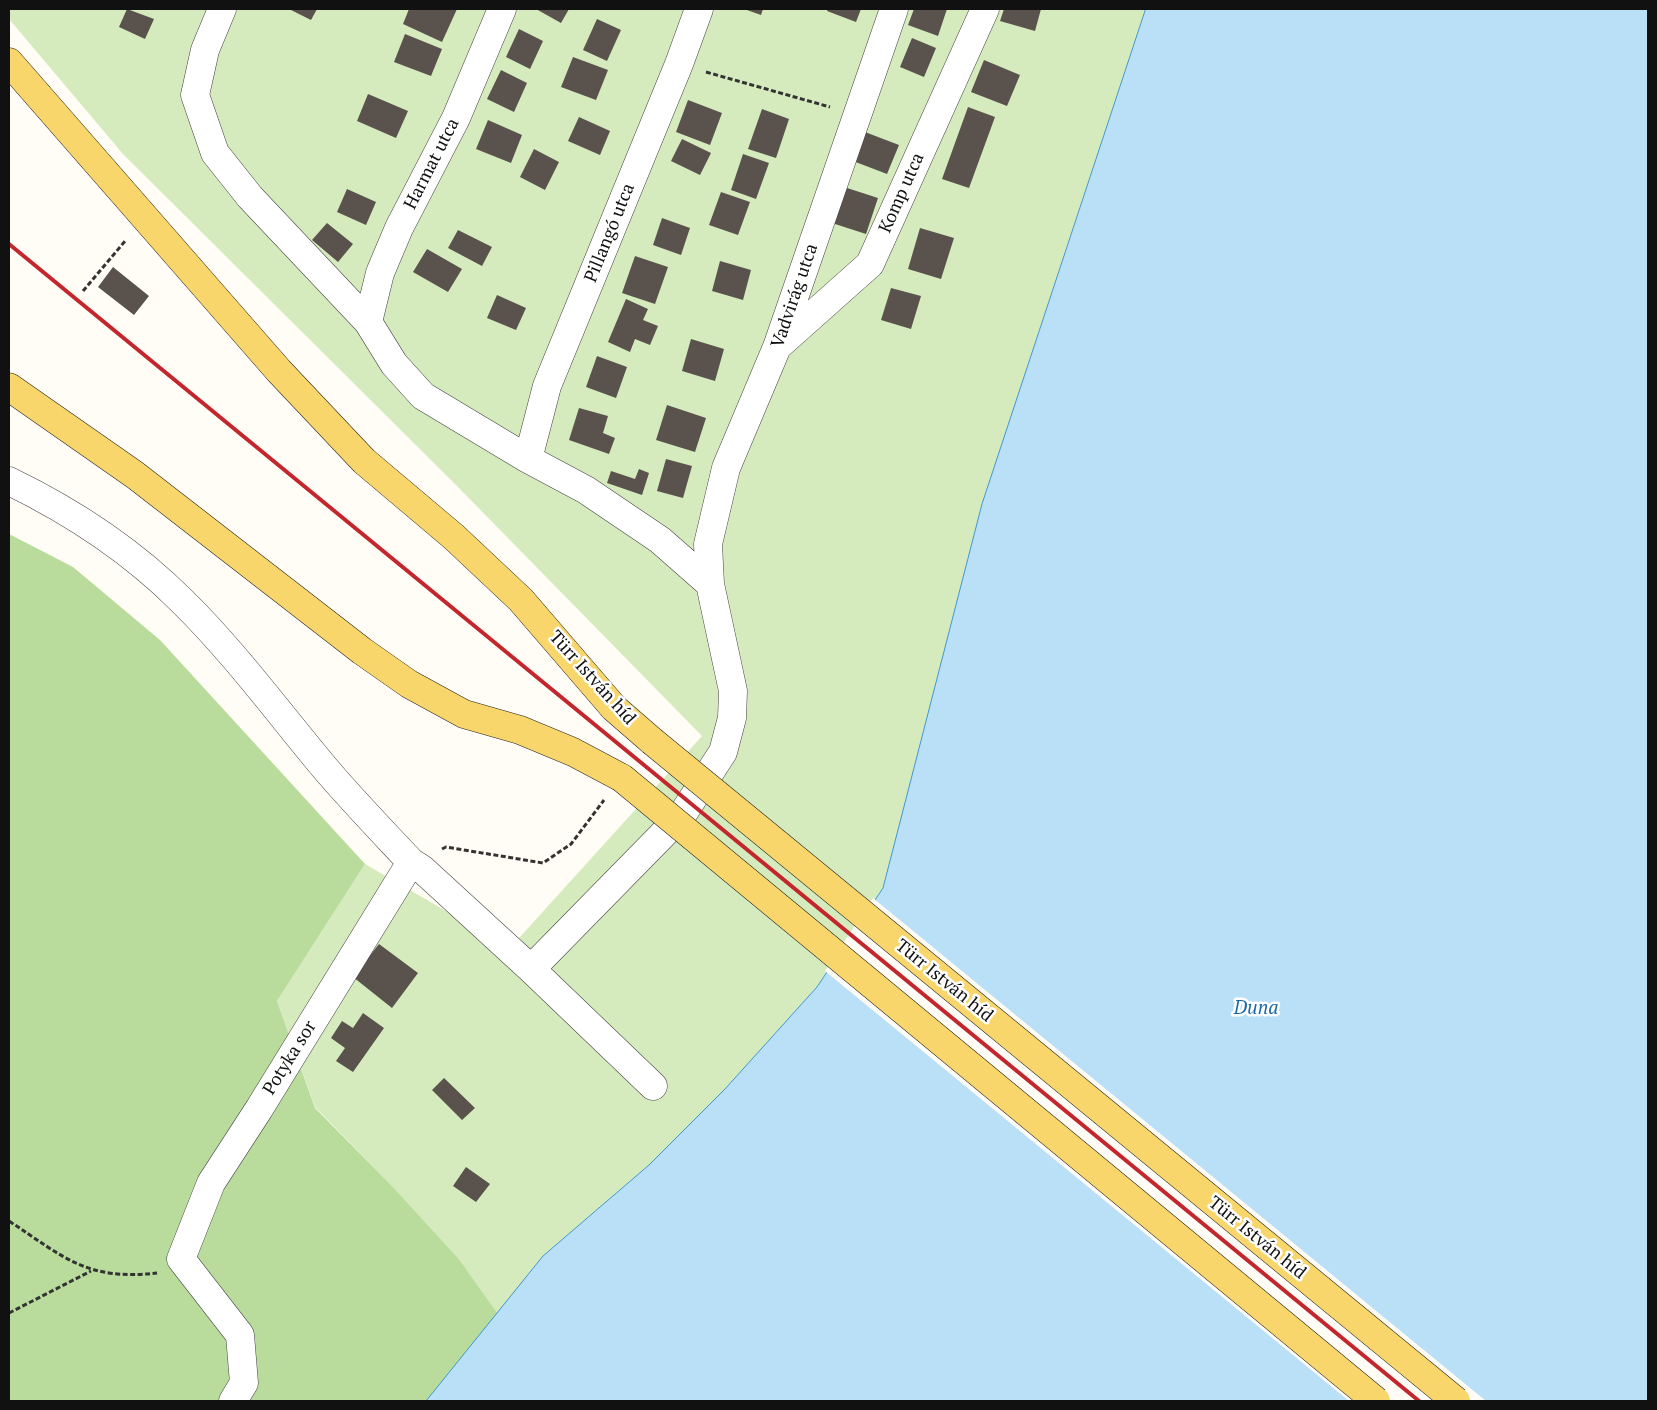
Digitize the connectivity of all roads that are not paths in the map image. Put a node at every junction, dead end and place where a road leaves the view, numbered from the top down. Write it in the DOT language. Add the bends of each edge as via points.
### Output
graph roads {
  1 [pos="222,9"];
  2 [pos="500,9"];
  3 [pos="699,9"];
  4 [pos="894,9"];
  5 [pos="985,9"];
  6 [pos="9,62"];
  7 [pos="368,322"];
  8 [pos="777,346"];
  9 [pos="9,387"];
  10 [pos="528,459"];
  11 [pos="9,481"];
  12 [pos="710,584"];
  13 [pos="411,862"];
  14 [pos="532,969"];
  15 [pos="654,1086"];
  16 [pos="233,1401"];
  17 [pos="1376,1401"];
  18 [pos="1456,1401"];
  1 -- 7 [label="street" via="205,50 195,95 215,153 250,197"];
  2 -- 7 [label="street, Harmat utca" via="456,118 399,228 384,264"];
  3 -- 10 [label="street, Pillangó utca" via="547,386"];
  4 -- 8 [label="street, Vadvirág utca"];
  5 -- 8 [label="street, Komp utca" via="870,264"];
  6 -- 18 [label="main road, Türr István híd, bridge" via="279,371 364,461 454,537 521,600 614,708"];
  7 -- 10 [label="street" via="394,364 423,396"];
  8 -- 12 [label="street, Vadvirág utca" via="726,468 708,544"];
  9 -- 17 [label="main road, bridge" via="135,476 362,651 410,684 464,714 520,730 573,752 622,778"];
  10 -- 12 [label="street" via="586,490 660,540"];
  11 -- 13 [label="street" via="98,531 183,602"];
  12 -- 14 [label="street, Vadvirág utca" via="733,691 732,718 723,752 682,814"];
  13 -- 14 [label="street"];
  13 -- 16 [label="street, Potyka sor" via="211,1183 181,1259 240,1335 244,1383"];
  14 -- 15 [label="street"];
}
